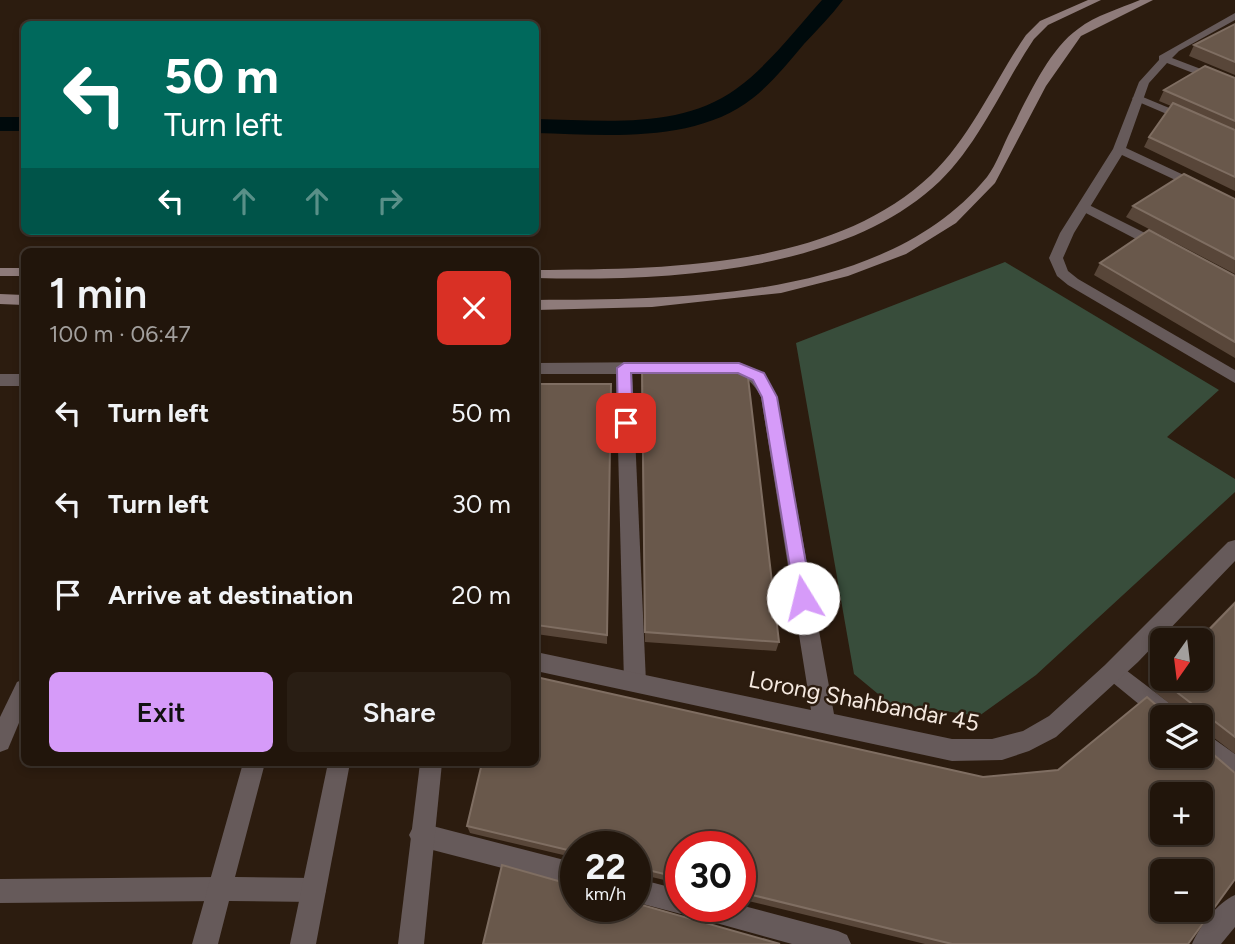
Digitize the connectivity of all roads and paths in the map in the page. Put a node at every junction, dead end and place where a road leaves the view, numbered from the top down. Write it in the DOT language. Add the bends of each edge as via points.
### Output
graph roads {
  1 [pos="1096,0"];
  2 [pos="1149,0"];
  3 [pos="1235,16"];
  4 [pos="1163,58"];
  5 [pos="1235,86"];
  6 [pos="1138,97"];
  7 [pos="1199,124"];
  8 [pos="1119,149"];
  9 [pos="1235,204"];
  10 [pos="1085,207"];
  11 [pos="1177,255"];
  12 [pos="0,272"];
  13 [pos="21,272"];
  14 [pos="539,274"];
  15 [pos="0,299"];
  16 [pos="21,300"];
  17 [pos="539,305"];
  18 [pos="624,368"];
  19 [pos="539,369"];
  20 [pos="1235,377"];
  21 [pos="0,380"];
  22 [pos="21,380"];
  23 [pos="1235,548"];
  24 [pos="539,663"];
  25 [pos="1114,671"];
  26 [pos="635,682"];
  27 [pos="21,696"];
  28 [pos="1156,705"];
  29 [pos="824,722"];
  30 [pos="0,741"];
  31 [pos="1213,750"];
  32 [pos="253,766"];
  33 [pos="338,766"];
  34 [pos="431,766"];
  35 [pos="1235,768"];
  36 [pos="421,835"];
  37 [pos="560,871"];
  38 [pos="220,889"];
  39 [pos="314,890"];
  40 [pos="0,891"];
  41 [pos="1235,907"];
  42 [pos="756,922"];
  43 [pos="205,944"];
  44 [pos="303,944"];
  45 [pos="411,944"];
  46 [pos="838,944"];
  47 [pos="1205,944"];
  1 -- 14 [label="main road" via="1044,23 936,177 905,205 856,231 759,257 677,270"];
  2 -- 17 [label="main road" via="1079,32 1042,87 992,180 953,220 922,242 842,272 733,296 688,302"];
  3 -- 4 [label="street"];
  4 -- 5 [label="street"];
  4 -- 6 [label="street"];
  6 -- 7 [label="street"];
  6 -- 8 [label="street"];
  8 -- 9 [label="street"];
  8 -- 10 [label="street"];
  10 -- 11 [label="street"];
  10 -- 20 [label="street" via="1056,258 1062,273"];
  12 -- 13 [label="main road"];
  15 -- 16 [label="main road"];
  18 -- 19 [label="street"];
  18 -- 26 [label="street"];
  18 -- 29 [label="street" via="739,368 759,377 769,397 777,438"];
  21 -- 22 [label="street"];
  23 -- 25 [label="street, Lorong Shahbandar 45"];
  24 -- 26 [label="street, Lorong Shahbandar 45"];
  25 -- 28 [label="street"];
  25 -- 29 [label="street, Lorong Shahbandar 45" via="1050,728 1007,748 952,750"];
  26 -- 29 [label="street, Lorong Shahbandar 45"];
  27 -- 30 [label="street"];
  31 -- 35 [label="street"];
  32 -- 38 [label="street"];
  33 -- 39 [label="street"];
  34 -- 36 [label="street"];
  36 -- 37 [label="street"];
  36 -- 45 [label="street"];
  38 -- 39 [label="street"];
  38 -- 40 [label="street"];
  38 -- 43 [label="street"];
  39 -- 44 [label="street"];
  41 -- 47 [label="street"];
  42 -- 46 [label="street"];
}
